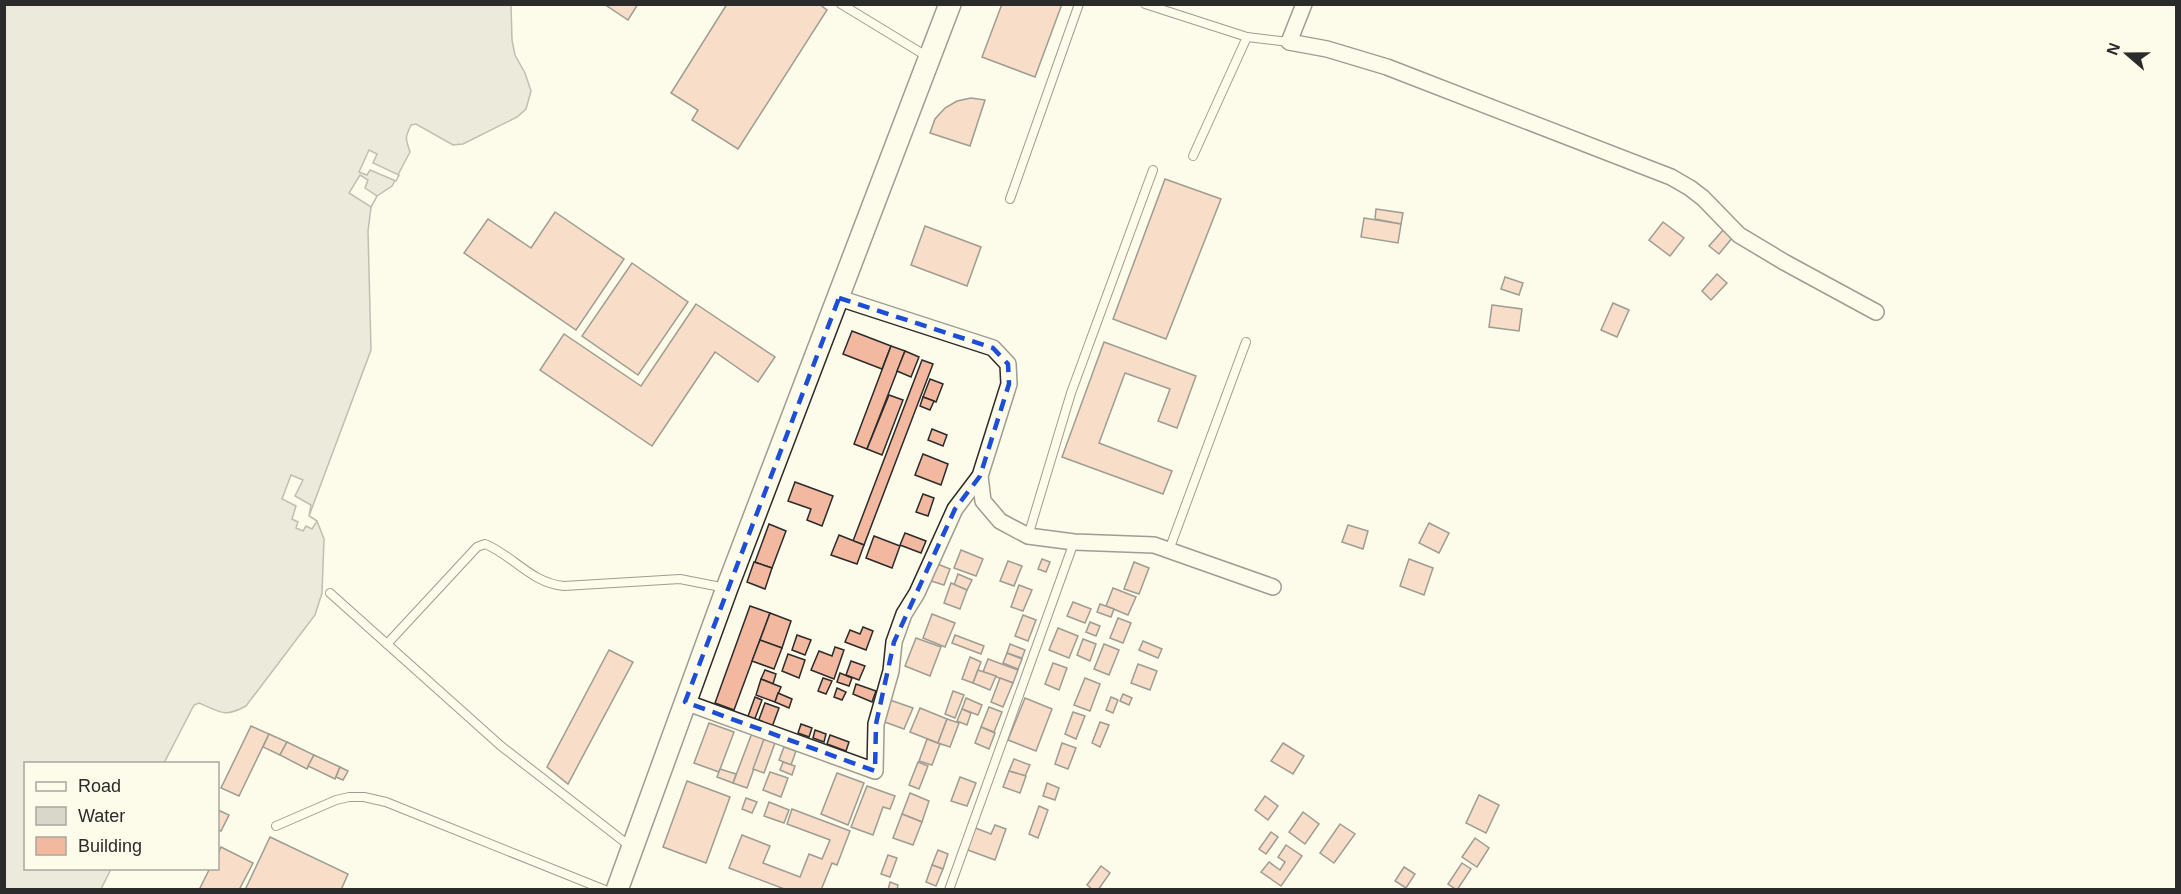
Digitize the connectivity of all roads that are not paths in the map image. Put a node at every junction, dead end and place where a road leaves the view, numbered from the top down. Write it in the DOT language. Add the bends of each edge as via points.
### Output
graph roads {
  1 [pos="841,4"];
  2 [pos="950,4"];
  3 [pos="1079,4"];
  4 [pos="1145,4"];
  5 [pos="1304,4"];
  6 [pos="1247,37"];
  7 [pos="1289,42"];
  8 [pos="930,58"];
  9 [pos="1193,156"];
  10 [pos="1153,170"];
  11 [pos="1010,199"];
  12 [pos="839,298"];
  13 [pos="1876,312"];
  14 [pos="1246,342"];
  15 [pos="981,477"];
  16 [pos="1028,536"];
  17 [pos="1074,542"];
  18 [pos="1169,550"];
  19 [pos="1273,587"];
  20 [pos="728,588"];
  21 [pos="330,593"];
  22 [pos="387,644"];
  23 [pos="685,702"];
  24 [pos="276,826"];
  25 [pos="632,848"];
  26 [pos="605,890"];
  27 [pos="617,890"];
  28 [pos="949,890"];
  1 -- 8 [label="lane"];
  2 -- 8 [label="street"];
  3 -- 11 [label="lane"];
  4 -- 6 [label="lane"];
  5 -- 7 [label="street"];
  6 -- 7 [label="lane"];
  6 -- 9 [label="lane"];
  7 -- 13 [label="street" via="1387,67 1671,177 1703,198 1739,234"];
  8 -- 12 [label="street"];
  10 -- 16 [label="lane" via="1071,393"];
  12 -- 15 [label="street" via="993,348 1008,364 1009,384"];
  12 -- 20 [label="street"];
  14 -- 18 [label="lane"];
  15 -- 16 [label="street" via="983,501 1000,521"];
  15 -- 23 [label="street" via="956,509 904,614 876,724 875,771"];
  16 -- 17 [label="street"];
  17 -- 18 [label="street" via="1154,545"];
  17 -- 28 [label="lane"];
  18 -- 19 [label="street"];
  20 -- 22 [label="lane" via="680,579 550,585 485,544 477,547"];
  20 -- 23 [label="street"];
  21 -- 22 [label="lane"];
  22 -- 25 [label="lane" via="501,746"];
  23 -- 25 [label="street"];
  24 -- 26 [label="lane" via="336,800 364,797 386,802"];
  25 -- 27 [label="street"];
}
